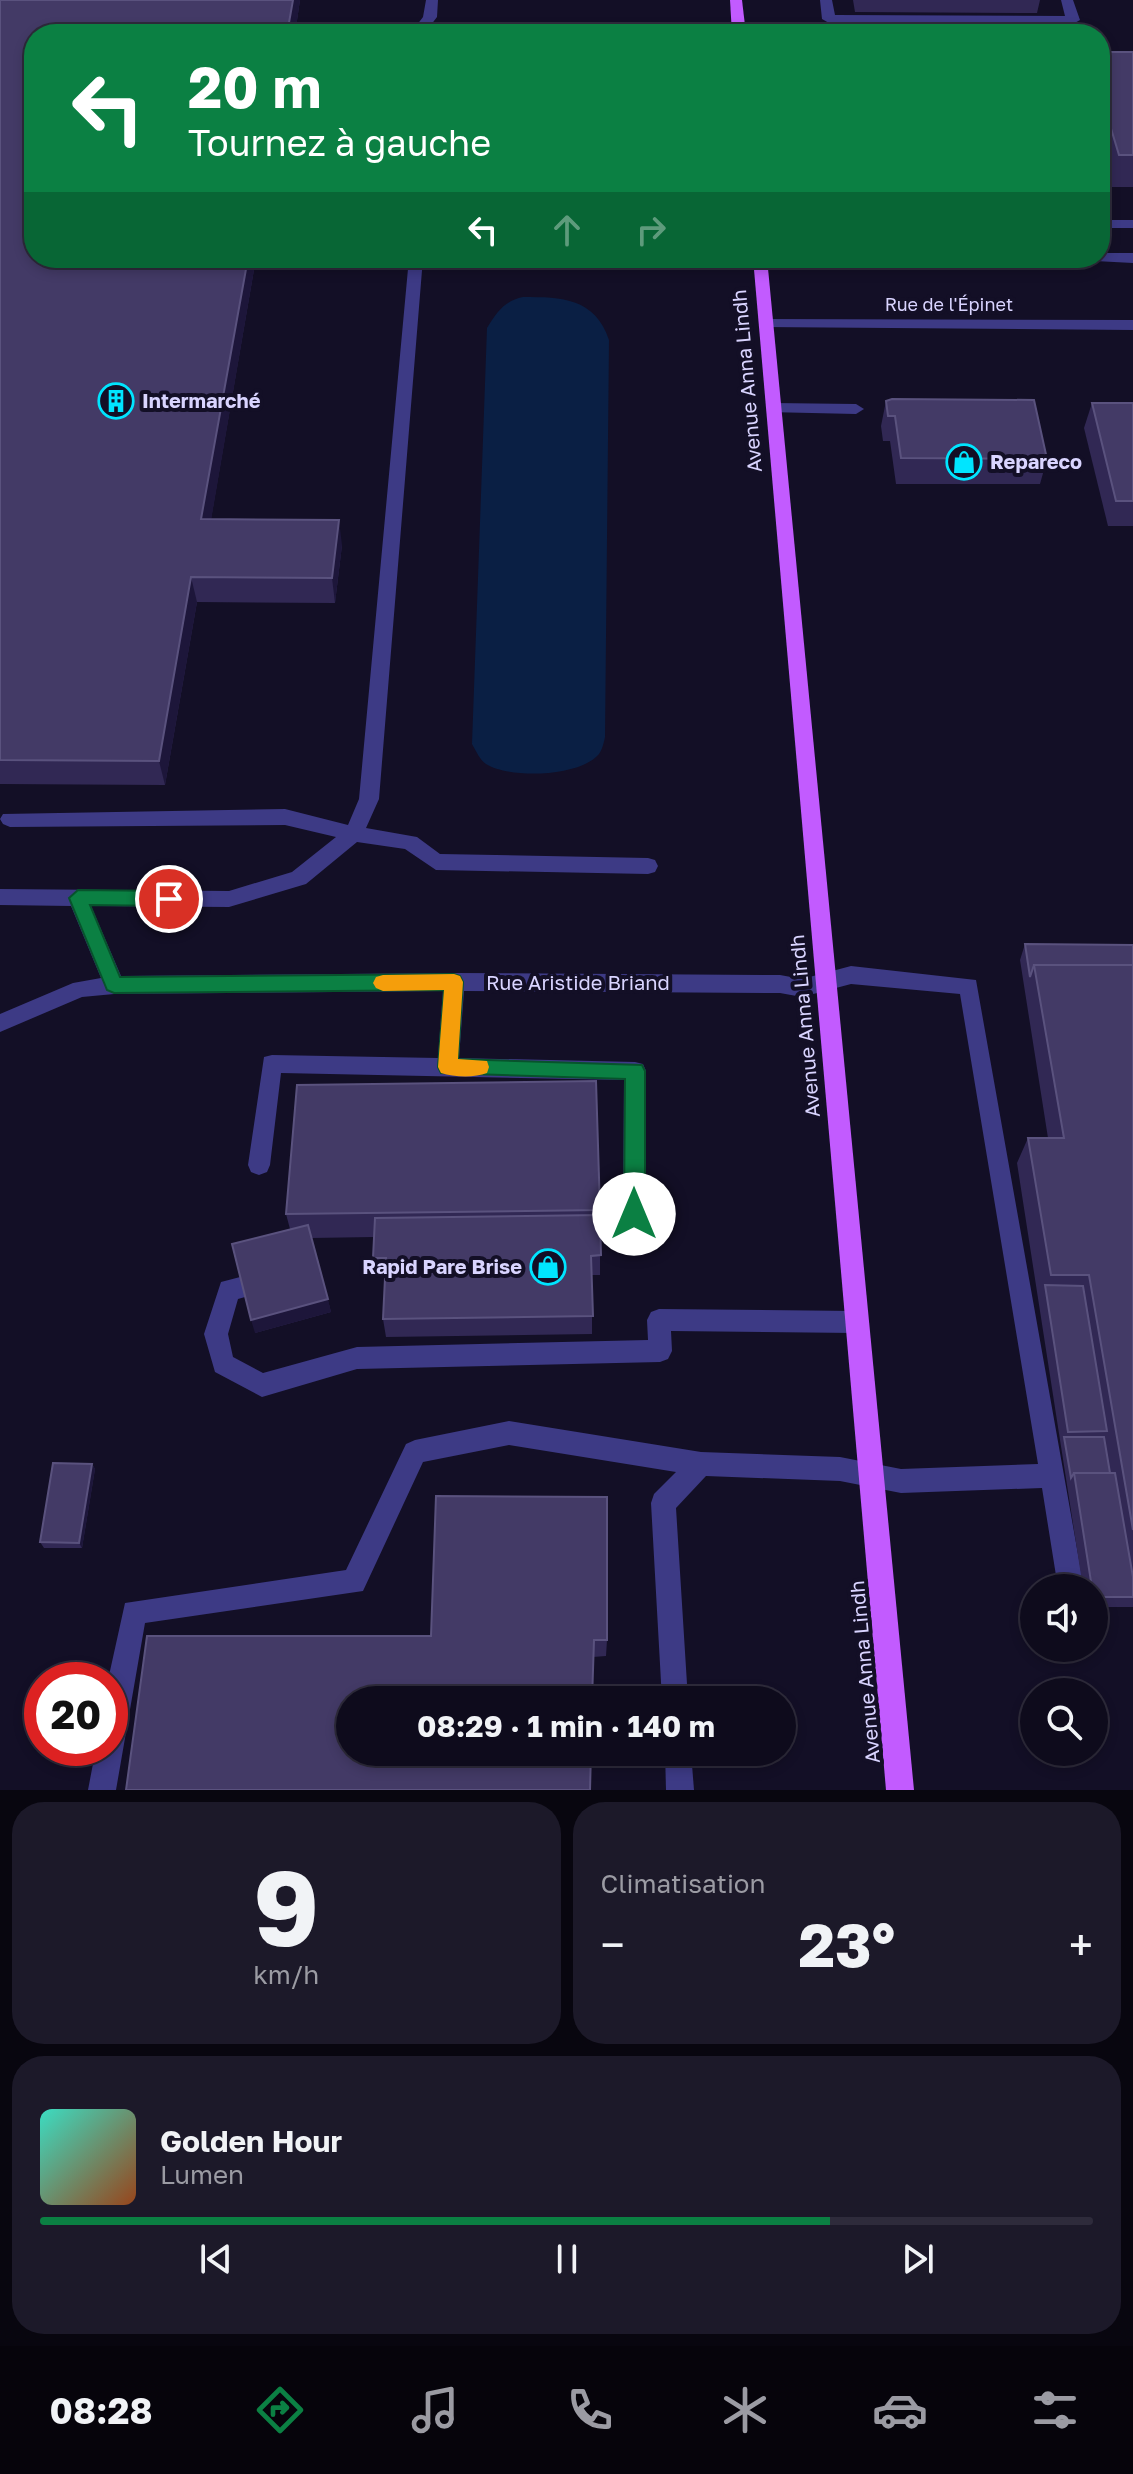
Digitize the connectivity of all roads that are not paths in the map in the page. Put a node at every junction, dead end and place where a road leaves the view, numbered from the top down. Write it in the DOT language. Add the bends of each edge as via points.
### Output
graph roads {
  1 [pos="432,0"];
  2 [pos="736,0"];
  3 [pos="826,0"];
  4 [pos="1067,0"];
  5 [pos="425,24"];
  6 [pos="738,24"];
  7 [pos="1110,224"];
  8 [pos="1133,224"];
  9 [pos="1110,258"];
  10 [pos="1133,258"];
  11 [pos="415,268"];
  12 [pos="761,268"];
  13 [pos="765,324"];
  14 [pos="1133,325"];
  15 [pos="773,408"];
  16 [pos="856,409"];
  17 [pos="10,819"];
  18 [pos="354,834"];
  19 [pos="648,866"];
  20 [pos="0,897"];
  21 [pos="78,898"];
  22 [pos="454,982"];
  23 [pos="826,982"];
  24 [pos="114,985"];
  25 [pos="0,1023"];
  26 [pos="448,1067"];
  27 [pos="259,1165"];
  28 [pos="634,1214"];
  29 [pos="244,1287"];
  30 [pos="855,1322"];
  31 [pos="701,1464"];
  32 [pos="870,1474"];
  33 [pos="1050,1476"];
  34 [pos="1068,1574"];
  35 [pos="125,1662"];
  36 [pos="674,1686"];
  37 [pos="106,1766"];
  38 [pos="679,1766"];
  39 [pos="102,1790"];
  40 [pos="680,1790"];
  41 [pos="900,1790"];
  1 -- 5 [label="street"];
  2 -- 6 [label="main road"];
  3 -- 4 [label="street" via="829,19 1073,20"];
  7 -- 8 [label="street"];
  9 -- 10 [label="street"];
  11 -- 18 [label="street" via="369,799"];
  12 -- 13 [label="main road, Avenue Anna Lindh"];
  13 -- 14 [label="street, Rue de l'Épinet"];
  13 -- 15 [label="main road, Avenue Anna Lindh"];
  15 -- 16 [label="street"];
  15 -- 23 [label="main road, Avenue Anna Lindh"];
  17 -- 18 [label="street" via="285,817"];
  18 -- 19 [label="street" via="410,842 436,862"];
  18 -- 21 [label="street" via="299,878 229,899"];
  20 -- 21 [label="street"];
  21 -- 24 [label="street"];
  22 -- 23 [label="street, Rue Aristide Briand" via="802,988"];
  22 -- 24 [label="street, Rue Aristide Briand"];
  22 -- 26 [label="street"];
  23 -- 30 [label="main road, Avenue Anna Lindh"];
  23 -- 33 [label="street, Rue Aristide Briand" via="851,975 969,986"];
  24 -- 25 [label="street, Rue Aristide Briand" via="80,989"];
  26 -- 27 [label="street" via="272,1064"];
  26 -- 28 [label="street" via="635,1071"];
  29 -- 30 [label="street" via="229,1290 216,1334 223,1364 262,1385 357,1358 660,1351 659,1320"];
  30 -- 32 [label="main road, Avenue Anna Lindh"];
  31 -- 32 [label="street"];
  31 -- 35 [label="street" via="509,1433 415,1452 354,1582 134,1612"];
  31 -- 36 [label="street" via="663,1503"];
  32 -- 33 [label="street" via="901,1481"];
  32 -- 41 [label="main road, Avenue Anna Lindh"];
  33 -- 34 [label="street"];
  37 -- 39 [label="street"];
  38 -- 40 [label="street"];
}
